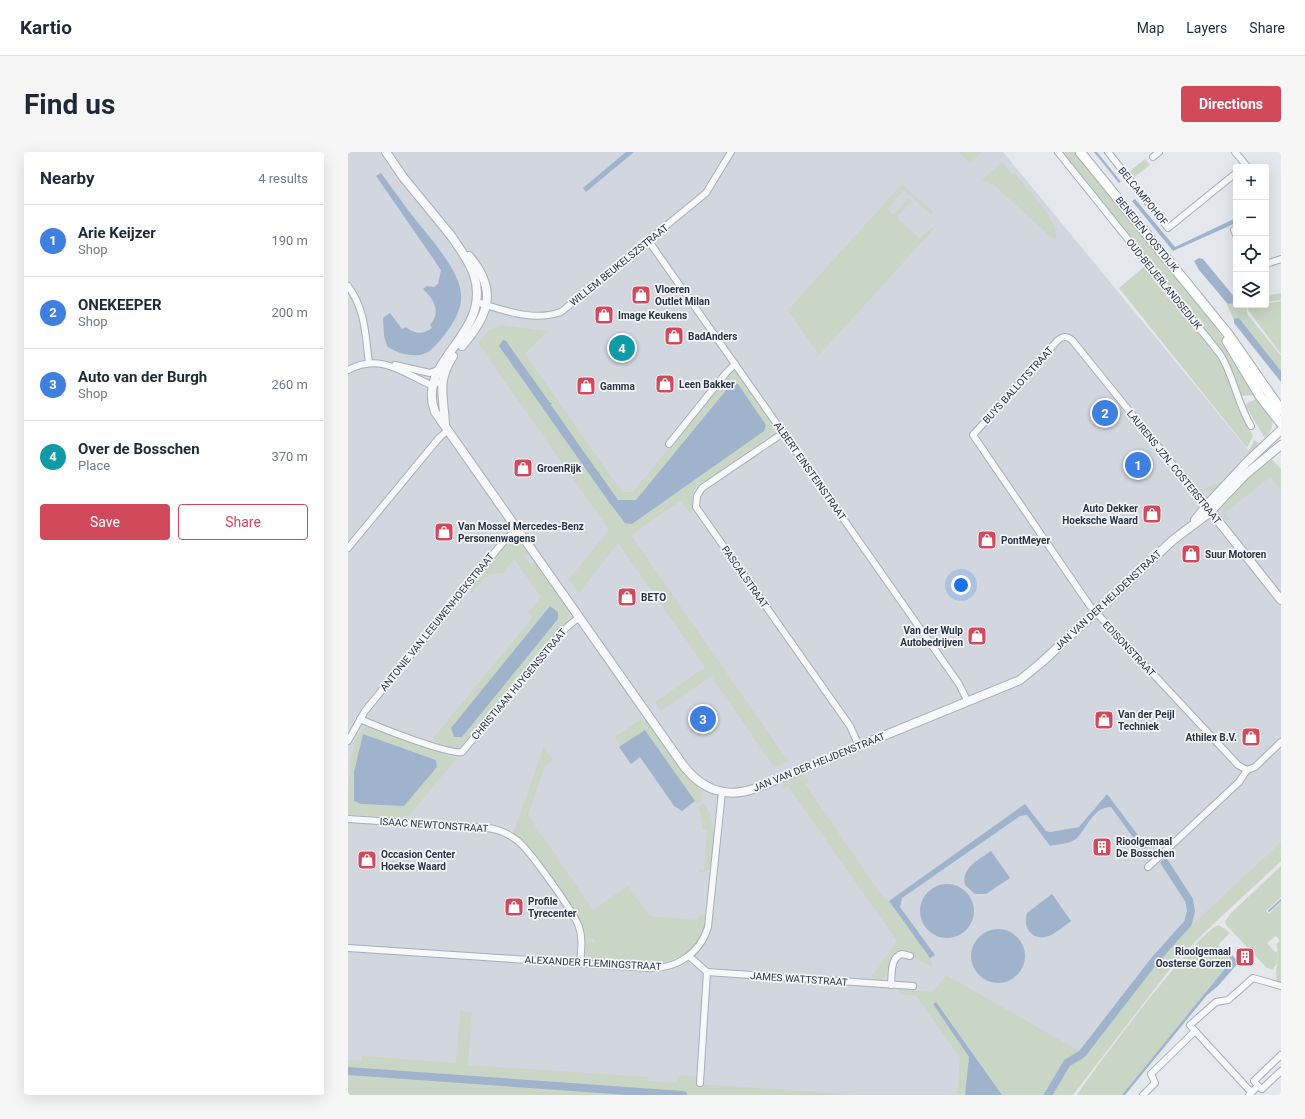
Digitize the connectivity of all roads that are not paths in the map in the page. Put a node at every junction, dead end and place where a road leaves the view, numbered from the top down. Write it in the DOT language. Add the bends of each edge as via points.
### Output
graph roads {
  1 [pos="386,152"];
  2 [pos="731,152"];
  3 [pos="1058,152"];
  4 [pos="1080,152"];
  5 [pos="1108,152"];
  6 [pos="1159,152"];
  7 [pos="1235,152"];
  8 [pos="1153,157"];
  9 [pos="1245,164"];
  10 [pos="1233,175"];
  11 [pos="449,233"];
  12 [pos="648,240"];
  13 [pos="1281,259"];
  14 [pos="1269,263"];
  15 [pos="348,286"];
  16 [pos="476,302"];
  17 [pos="486,305"];
  18 [pos="1213,316"];
  19 [pos="1066,337"];
  20 [pos="369,363"];
  21 [pos="735,364"];
  22 [pos="392,366"];
  23 [pos="348,370"];
  24 [pos="438,370"];
  25 [pos="443,378"];
  26 [pos="433,385"];
  27 [pos="1281,410"];
  28 [pos="1281,423"];
  29 [pos="1251,426"];
  30 [pos="446,427"];
  31 [pos="1281,430"];
  32 [pos="783,432"];
  33 [pos="973,435"];
  34 [pos="669,444"];
  35 [pos="1281,445"];
  36 [pos="1209,509"];
  37 [pos="518,529"];
  38 [pos="348,548"];
  39 [pos="1281,600"];
  40 [pos="1096,612"];
  41 [pos="579,617"];
  42 [pos="968,702"];
  43 [pos="360,719"];
  44 [pos="348,742"];
  45 [pos="1281,742"];
  46 [pos="859,746"];
  47 [pos="1247,770"];
  48 [pos="722,792"];
  49 [pos="348,819"];
  50 [pos="1148,867"];
  51 [pos="348,948"];
  52 [pos="689,956"];
  53 [pos="910,956"];
  54 [pos="580,964"];
  55 [pos="706,972"];
  56 [pos="891,985"];
  57 [pos="913,986"];
  58 [pos="1281,986"];
  59 [pos="1195,1031"];
  60 [pos="1281,1055"];
  61 [pos="1281,1071"];
  62 [pos="700,1083"];
  63 [pos="1258,1086"];
  64 [pos="1250,1094"];
  65 [pos="1143,1095"];
  1 -- 11 [label="street, JAN VAN DER HEIJDENSTRAAT"];
  2 -- 12 [label="street, WILLEM BEUKELSZSTRAAT" via="706,193"];
  3 -- 29 [label="street, OUD-BEIJERLANDSEDIJK" via="1220,354 1230,372"];
  4 -- 18 [label="main road, BENEDEN OOSTDIJK"];
  5 -- 10 [label="street, BELCAMPOHOF" via="1168,228"];
  6 -- 8 [label="street"];
  7 -- 9 [label="street"];
  11 -- 16 [label="street, JAN VAN DER HEIJDENSTRAAT" via="473,273 477,289"];
  11 -- 17 [label="street, JAN VAN DER HEIJDENSTRAAT" via="483,276 487,292"];
  12 -- 17 [label="street, WILLEM BEUKELSZSTRAAT" via="561,312 531,316"];
  12 -- 21 [label="street, ALBERT EINSTEINSTRAAT"];
  13 -- 14 [label="street"];
  15 -- 20 [label="street" via="362,313"];
  16 -- 17 [label="street, WILLEM BEUKELSZSTRAAT"];
  16 -- 24 [label="street, JAN VAN DER HEIJDENSTRAAT" via="470,324"];
  17 -- 25 [label="street, JAN VAN DER HEIJDENSTRAAT" via="478,325 452,358"];
  18 -- 27 [label="main road, BENEDEN OOSTDIJK"];
  18 -- 28 [label="main road, BENEDEN OOSTDIJK" via="1255,388"];
  19 -- 33 [label="street, BUYS BALLOTSTRAAT" via="1058,340"];
  19 -- 36 [label="street, LAURENS JZN. COSTERSTRAAT" via="1072,340"];
  20 -- 22 [label="street"];
  20 -- 23 [label="street"];
  21 -- 32 [label="street, ALBERT EINSTEINSTRAAT"];
  21 -- 34 [label="street"];
  22 -- 24 [label="street" via="430,373"];
  22 -- 26 [label="street"];
  24 -- 26 [label="street, JAN VAN DER HEIJDENSTRAAT"];
  25 -- 26 [label="street"];
  25 -- 30 [label="street, JAN VAN DER HEIJDENSTRAAT" via="441,396"];
  26 -- 30 [label="street, JAN VAN DER HEIJDENSTRAAT" via="434,409"];
  30 -- 37 [label="street, JAN VAN DER HEIJDENSTRAAT"];
  30 -- 38 [label="street"];
  31 -- 36 [label="street, JAN VAN DER HEIJDENSTRAAT" via="1262,447"];
  32 -- 42 [label="street, ALBERT EINSTEINSTRAAT" via="960,684"];
  32 -- 46 [label="street, PASCALSTRAAT" via="702,488 697,496 696,507 850,726"];
  33 -- 40 [label="street, EDISONSTRAAT"];
  35 -- 36 [label="street, JAN VAN DER HEIJDENSTRAAT"];
  36 -- 39 [label="street, LAURENS JZN. COSTERSTRAAT"];
  36 -- 40 [label="street, JAN VAN DER HEIJDENSTRAAT"];
  37 -- 41 [label="street, JAN VAN DER HEIJDENSTRAAT"];
  37 -- 43 [label="street, ANTONIE VAN LEEUWENHOEKSTRAAT" via="506,538"];
  40 -- 42 [label="street, JAN VAN DER HEIJDENSTRAAT" via="1026,676"];
  40 -- 47 [label="street, EDISONSTRAAT" via="1238,765"];
  41 -- 43 [label="street, CHRISTIAAN HUYGENSSTRAAT" via="565,629 470,745 460,752 441,748"];
  41 -- 48 [label="street, JAN VAN DER HEIJDENSTRAAT" via="689,773 705,786"];
  42 -- 46 [label="street, JAN VAN DER HEIJDENSTRAAT"];
  43 -- 44 [label="street, ANTONIE VAN LEEUWENHOEKSTRAAT"];
  45 -- 47 [label="street" via="1255,767"];
  46 -- 48 [label="street, JAN VAN DER HEIJDENSTRAAT" via="753,790 739,793"];
  47 -- 50 [label="street" via="1238,782"];
  48 -- 52 [label="street, ALEXANDER FLEMINGSTRAAT" via="710,923 704,939"];
  49 -- 54 [label="street, ISAAC NEWTONSTRAAT" via="487,828 512,837 528,851 577,922 581,939"];
  51 -- 54 [label="street, ALEXANDER FLEMINGSTRAAT"];
  52 -- 54 [label="street, ALEXANDER FLEMINGSTRAAT" via="677,963 659,968"];
  52 -- 55 [label="street"];
  53 -- 56 [label="street" via="902,954 896,957"];
  55 -- 56 [label="street, JAMES WATTSTRAAT"];
  55 -- 62 [label="street"];
  56 -- 57 [label="street, JAMES WATTSTRAAT"];
  58 -- 59 [label="street" via="1253,978 1228,1000 1216,1002 1190,1025"];
  59 -- 64 [label="street"];
  59 -- 65 [label="street" via="1151,1074 1155,1083"];
  60 -- 63 [label="street" via="1254,1081"];
  61 -- 63 [label="street" via="1262,1089"];
  63 -- 64 [label="street"];
}
